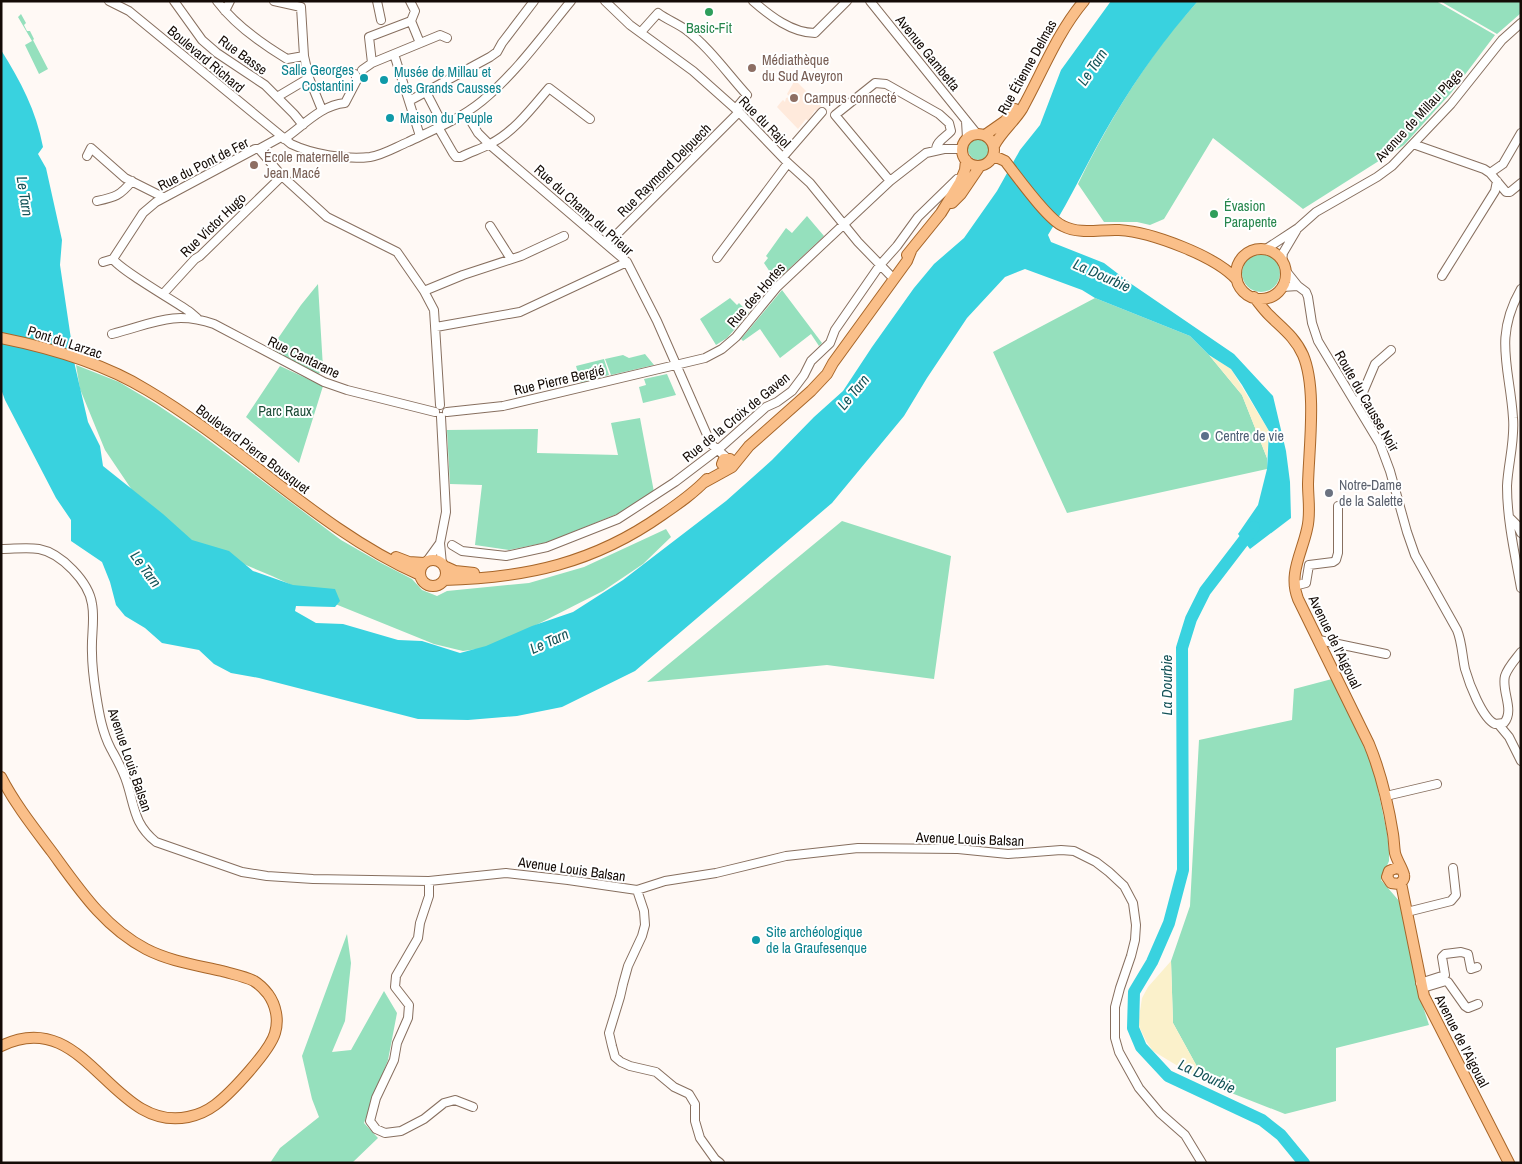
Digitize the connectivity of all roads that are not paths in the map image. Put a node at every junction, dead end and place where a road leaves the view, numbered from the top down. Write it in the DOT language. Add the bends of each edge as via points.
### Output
graph roads {
  1 [pos="109,1"];
  2 [pos="174,1"];
  3 [pos="217,1"];
  4 [pos="230,1"];
  5 [pos="274,1"];
  6 [pos="377,1"];
  7 [pos="410,1"];
  8 [pos="534,1"];
  9 [pos="571,1"];
  10 [pos="605,1"];
  11 [pos="753,1"];
  12 [pos="848,1"];
  13 [pos="870,1"];
  14 [pos="1079,1"];
  15 [pos="1084,1"];
  16 [pos="224,11"];
  17 [pos="381,20"];
  18 [pos="411,21"];
  19 [pos="1521,23"];
  20 [pos="641,32"];
  21 [pos="447,38"];
  22 [pos="420,43"];
  23 [pos="394,54"];
  24 [pos="304,56"];
  25 [pos="372,63"];
  26 [pos="310,78"];
  27 [pos="426,92"];
  28 [pos="277,96"];
  29 [pos="409,101"];
  30 [pos="322,110"];
  31 [pos="739,112"];
  32 [pos="822,112"];
  33 [pos="466,113"];
  34 [pos="590,119"];
  35 [pos="966,121"];
  36 [pos="303,125"];
  37 [pos="440,126"];
  38 [pos="1521,132"];
  39 [pos="981,134"];
  40 [pos="420,136"];
  41 [pos="283,138"];
  42 [pos="966,138"];
  43 [pos="490,144"];
  44 [pos="1413,144"];
  45 [pos="259,149"];
  46 [pos="962,149"];
  47 [pos="936,150"];
  48 [pos="994,151"];
  49 [pos="86,156"];
  50 [pos="786,160"];
  51 [pos="966,160"];
  52 [pos="980,166"];
  53 [pos="1490,173"];
  54 [pos="282,176"];
  55 [pos="957,179"];
  56 [pos="132,181"];
  57 [pos="890,181"];
  58 [pos="1497,181"];
  59 [pos="1521,183"];
  60 [pos="163,197"];
  61 [pos="97,201"];
  62 [pos="941,212"];
  63 [pos="843,223"];
  64 [pos="490,226"];
  65 [pos="1298,228"];
  66 [pos="564,236"];
  67 [pos="607,244"];
  68 [pos="1266,249"];
  69 [pos="911,251"];
  70 [pos="717,258"];
  71 [pos="114,259"];
  72 [pos="511,259"];
  73 [pos="1241,259"];
  74 [pos="1210,260"];
  75 [pos="1282,261"];
  76 [pos="103,262"];
  77 [pos="627,262"];
  78 [pos="880,265"];
  79 [pos="1286,272"];
  80 [pos="891,276"];
  81 [pos="1442,276"];
  82 [pos="1237,280"];
  83 [pos="1298,286"];
  84 [pos="1282,287"];
  85 [pos="1521,289"];
  86 [pos="424,291"];
  87 [pos="163,294"];
  88 [pos="1271,296"];
  89 [pos="1254,297"];
  90 [pos="871,310"];
  91 [pos="197,318"];
  92 [pos="1282,326"];
  93 [pos="436,327"];
  94 [pos="112,334"];
  95 [pos="1,338"];
  96 [pos="1391,350"];
  97 [pos="833,363"];
  98 [pos="676,366"];
  99 [pos="118,375"];
  100 [pos="804,375"];
  101 [pos="814,381"];
  102 [pos="801,398"];
  103 [pos="1356,404"];
  104 [pos="441,412"];
  105 [pos="716,450"];
  106 [pos="726,463"];
  107 [pos="1338,506"];
  108 [pos="1510,518"];
  109 [pos="1521,533"];
  110 [pos="440,543"];
  111 [pos="452,545"];
  112 [pos="370,547"];
  113 [pos="1,549"];
  114 [pos="425,562"];
  115 [pos="443,565"];
  116 [pos="420,575"];
  117 [pos="494,575"];
  118 [pos="444,580"];
  119 [pos="1294,586"];
  120 [pos="1521,588"];
  121 [pos="1319,640"];
  122 [pos="1521,652"];
  123 [pos="1386,654"];
  124 [pos="1499,725"];
  125 [pos="1521,761"];
  126 [pos="1,777"];
  127 [pos="1437,784"];
  128 [pos="1386,796"];
  129 [pos="1453,868"];
  130 [pos="1396,869"];
  131 [pos="429,881"];
  132 [pos="1398,884"];
  133 [pos="637,890"];
  134 [pos="1407,912"];
  135 [pos="1477,968"];
  136 [pos="1421,986"];
  137 [pos="1478,1004"];
  138 [pos="1,1046"];
  139 [pos="473,1107"];
  140 [pos="720,1163"];
  141 [pos="1202,1163"];
  142 [pos="1509,1163"];
  1 -- 41 [label="street, Boulevard Richard" via="129,11"];
  2 -- 28 [label="street, Rue Basse" via="202,40"];
  3 -- 16 [label="street"];
  4 -- 16 [label="street"];
  5 -- 24 [label="street" via="302,7"];
  6 -- 17 [label="street"];
  7 -- 18 [label="street" via="415,11"];
  8 -- 27 [label="street" via="497,52"];
  9 -- 33 [label="street, Boulevard Richard" via="500,84"];
  10 -- 20 [label="street, Rue du Rajol"];
  11 -- 12 [label="street" via="771,17 806,33 815,32"];
  13 -- 35 [label="street, Avenue Gambetta"];
  14 -- 39 [label="main road, Rue Étienne Delmas" via="1010,116"];
  15 -- 48 [label="main road, Rue Étienne Delmas"];
  16 -- 24 [label="street" via="286,59"];
  18 -- 22 [label="street"];
  18 -- 25 [label="street" via="369,37"];
  19 -- 44 [label="street, Avenue de Millau Plage" via="1502,40 1464,89"];
  20 -- 31 [label="street, Rue du Rajol" via="693,71"];
  20 -- 31 [label="street" via="657,13 684,28 747,95 738,106"];
  21 -- 22 [label="street" via="440,36"];
  22 -- 23 [label="street"];
  23 -- 25 [label="street"];
  23 -- 29 [label="street"];
  24 -- 26 [label="street"];
  25 -- 30 [label="street" via="359,72 345,104"];
  26 -- 28 [label="street"];
  26 -- 30 [label="street"];
  27 -- 29 [label="street"];
  27 -- 37 [label="street"];
  28 -- 36 [label="street, Rue Basse"];
  29 -- 40 [label="street"];
  30 -- 36 [label="street, Rue du Pont de Fer"];
  31 -- 50 [label="street, Rue du Rajol"];
  31 -- 67 [label="street, Rue Raymond Delpuech"];
  32 -- 50 [label="street"];
  33 -- 37 [label="street, Boulevard Richard"];
  33 -- 43 [label="street, Rue du Champ du Prieur" via="478,133"];
  34 -- 43 [label="street" via="549,88 521,120"];
  35 -- 39 [label="street, Avenue Gambetta"];
  35 -- 42 [label="street"];
  36 -- 41 [label="street, Rue du Pont de Fer"];
  37 -- 40 [label="street, Boulevard Richard"];
  37 -- 43 [label="street" via="456,156 461,157"];
  38 -- 53 [label="street" via="1504,164"];
  39 -- 42 [label="main road"];
  39 -- 48 [label="main road" via="991,140"];
  40 -- 41 [label="street, Boulevard Richard" via="378,155 359,158 307,151"];
  41 -- 45 [label="street, Rue du Pont de Fer"];
  42 -- 46 [label="main road"];
  43 -- 67 [label="street, Rue du Champ du Prieur"];
  44 -- 53 [label="street"];
  44 -- 65 [label="street, Avenue de Millau Plage" via="1384,171 1316,212"];
  45 -- 54 [label="street"];
  45 -- 60 [label="street, Rue du Pont de Fer"];
  46 -- 47 [label="street"];
  46 -- 51 [label="main road"];
  47 -- 57 [label="street, Rue des Hortes" via="926,152"];
  47 -- 57 [label="street" via="941,139 951,130 949,123 886,84 875,83 867,88 835,115"];
  48 -- 52 [label="main road" via="988,163"];
  48 -- 74 [label="main road" via="1063,227 1081,231 1134,232 1158,238"];
  49 -- 56 [label="street" via="91,148"];
  50 -- 63 [label="street, Rue du Rajol"];
  50 -- 70 [label="street"];
  51 -- 52 [label="main road"];
  51 -- 62 [label="main road" via="966,170"];
  52 -- 62 [label="main road" via="961,194"];
  53 -- 58 [label="street"];
  54 -- 86 [label="street" via="327,217 397,252"];
  54 -- 87 [label="street, Rue Victor Hugo"];
  55 -- 78 [label="street, Rue de la Croix de Gaven" via="918,217"];
  56 -- 60 [label="street"];
  56 -- 61 [label="street" via="117,196"];
  57 -- 63 [label="street, Rue des Hortes"];
  58 -- 59 [label="street" via="1506,192"];
  58 -- 81 [label="street" via="1495,191"];
  60 -- 71 [label="street, Rue du Pont de Fer" via="144,213"];
  62 -- 69 [label="main road"];
  63 -- 78 [label="street, Rue du Rajol"];
  63 -- 98 [label="street, Rue des Hortes" via="777,287 736,337 722,349 705,358"];
  64 -- 72 [label="street"];
  65 -- 68 [label="street, Avenue de Millau Plage"];
  65 -- 75 [label="street, Avenue de Millau Plage" via="1283,253"];
  66 -- 72 [label="street"];
  67 -- 77 [label="street, Rue du Champ du Prieur"];
  68 -- 73 [label="main road" via="1251,251"];
  68 -- 75 [label="main road" via="1276,253"];
  69 -- 80 [label="main road"];
  69 -- 90 [label="main road"];
  71 -- 76 [label="street"];
  71 -- 87 [label="street, Rue Cantarane"];
  72 -- 86 [label="street"];
  73 -- 74 [label="main road"];
  73 -- 82 [label="main road"];
  74 -- 82 [label="main road"];
  75 -- 79 [label="main road"];
  77 -- 93 [label="street" via="520,312"];
  77 -- 98 [label="street, Rue du Champ du Prieur"];
  78 -- 80 [label="street, Rue du Rajol"];
  78 -- 100 [label="street, Rue de la Croix de Gaven" via="835,330 830,343 811,361"];
  79 -- 83 [label="street, Route du Causse Noir"];
  79 -- 84 [label="main road"];
  80 -- 90 [label="main road"];
  82 -- 89 [label="main road" via="1246,294"];
  83 -- 84 [label="street"];
  83 -- 103 [label="street, Route du Causse Noir" via="1308,297 1318,341"];
  84 -- 88 [label="main road"];
  85 -- 108 [label="street" via="1508,320 1504,348 1514,419 1508,472"];
  86 -- 93 [label="street" via="434,310"];
  87 -- 91 [label="street, Rue Cantarane"];
  88 -- 89 [label="main road"];
  88 -- 92 [label="main road, Avenue de l'Aigoual" via="1271,306"];
  89 -- 92 [label="main road, Avenue de l'Aigoual"];
  90 -- 97 [label="main road"];
  91 -- 94 [label="street, Rue Cantarane" via="175,317"];
  91 -- 104 [label="street, Rue Cantarane" via="324,382"];
  92 -- 119 [label="main road, Avenue de l'Aigoual" via="1295,340 1308,368 1310,382 1310,513 1294,572"];
  93 -- 104 [label="street"];
  95 -- 99 [label="main road, Pont du Larzac" via="51,349"];
  96 -- 103 [label="street" via="1374,364"];
  97 -- 101 [label="main road"];
  97 -- 102 [label="main road" via="827,374"];
  98 -- 104 [label="street, Rue Pierre Bergié" via="503,406"];
  98 -- 105 [label="street, Rue du Champ du Prieur"];
  99 -- 112 [label="main road, Boulevard Pierre Bousquet" via="186,415 323,519"];
  100 -- 101 [label="street"];
  100 -- 105 [label="street, Rue de la Croix de Gaven" via="792,391 766,407"];
  101 -- 102 [label="main road"];
  102 -- 106 [label="main road"];
  103 -- 124 [label="street, Route du Causse Noir" via="1384,450 1415,555 1457,630 1465,668 1474,690 1487,719"];
  104 -- 110 [label="street" via="446,512"];
  105 -- 106 [label="street, Rue du Champ du Prieur"];
  105 -- 111 [label="street, Rue de la Croix de Gaven" via="660,493 618,518 547,547 506,556 462,550"];
  106 -- 117 [label="main road" via="651,523 605,548 558,566"];
  107 -- 119 [label="street" via="1336,560 1310,566 1306,583"];
  108 -- 109 [label="street"];
  108 -- 120 [label="street"];
  110 -- 114 [label="street"];
  110 -- 115 [label="street"];
  112 -- 114 [label="main road, Boulevard Pierre Bousquet" via="409,562"];
  112 -- 116 [label="main road, Boulevard Pierre Bousquet"];
  113 -- 131 [label="street, Avenue Louis Balsan" via="48,552 60,558 87,588 94,621 92,652 100,717 108,742 121,765 139,825 156,842 242,872 267,876"];
  114 -- 115 [label="main road" via="435,560"];
  114 -- 116 [label="main road"];
  115 -- 117 [label="main road" via="455,571"];
  115 -- 118 [label="main road"];
  116 -- 118 [label="main road" via="432,586"];
  117 -- 118 [label="main road"];
  119 -- 121 [label="main road, Avenue de l'Aigoual"];
  121 -- 123 [label="street"];
  121 -- 128 [label="main road, Avenue de l'Aigoual" via="1369,744"];
  122 -- 124 [label="street" via="1505,675 1509,713"];
  124 -- 125 [label="street, Route du Causse Noir"];
  126 -- 138 [label="main road" via="35,829 109,924 162,956 254,981 268,993 276,1010 276,1031 265,1053 208,1110 183,1118 153,1116 143,1111 84,1059 57,1042 36,1037"];
  127 -- 128 [label="street"];
  128 -- 130 [label="main road, Avenue de l'Aigoual"];
  129 -- 134 [label="street" via="1456,895 1451,901"];
  130 -- 132 [label="main road" via="1404,876"];
  130 -- 132 [label="main road" via="1388,872 1388,877 1389,881"];
  131 -- 133 [label="street, Avenue Louis Balsan" via="506,873"];
  131 -- 139 [label="street" via="429,896 418,938 396,976 395,987 409,1005 408,1018 370,1121 385,1134 401,1131 424,1119 444,1103 455,1100"];
  132 -- 134 [label="main road, Avenue de l'Aigoual"];
  133 -- 140 [label="street" via="644,912 644,925 628,966 610,1033 612,1046 621,1062 656,1072 674,1088 689,1094 695,1104 700,1138"];
  133 -- 141 [label="street, Avenue Louis Balsan" via="664,881 716,873 786,856 858,848 958,849 1008,854 1067,850 1088,858 1110,872 1134,903 1135,940 1115,1007 1114,1027 1119,1052 1139,1088 1185,1135"];
  134 -- 136 [label="main road, Avenue de l'Aigoual"];
  135 -- 136 [label="street" via="1471,969 1468,954 1445,954 1442,957 1445,975"];
  136 -- 137 [label="street" via="1446,980 1464,1006 1468,1008"];
  136 -- 142 [label="main road, Avenue de l'Aigoual"];
}
